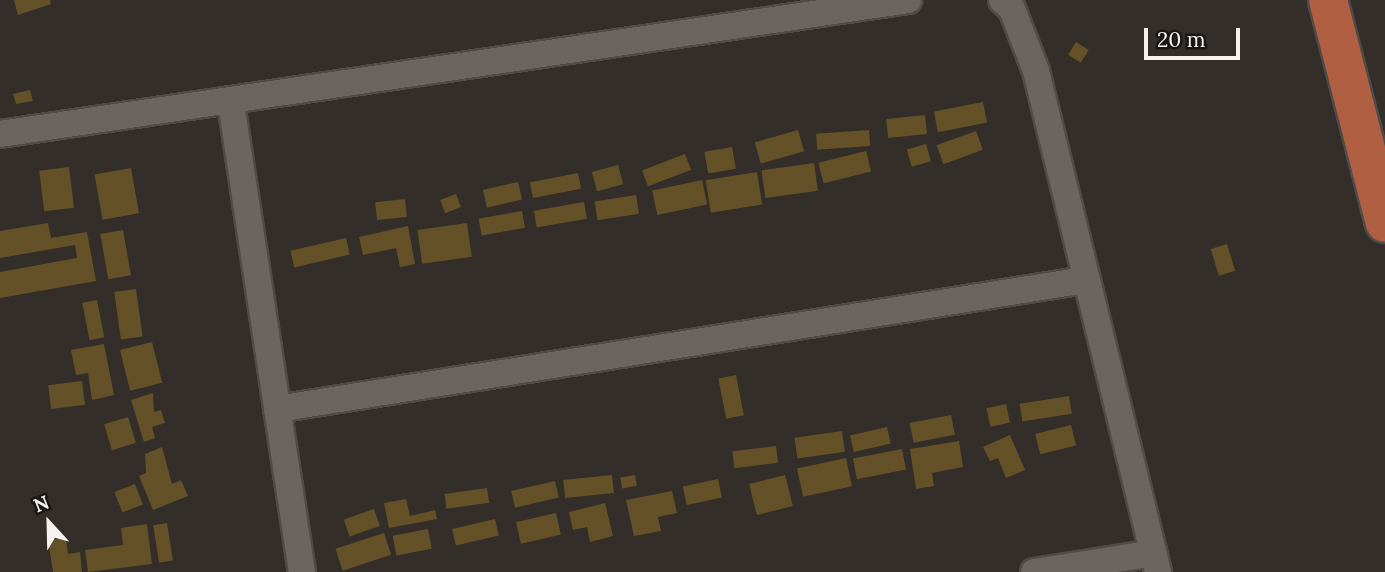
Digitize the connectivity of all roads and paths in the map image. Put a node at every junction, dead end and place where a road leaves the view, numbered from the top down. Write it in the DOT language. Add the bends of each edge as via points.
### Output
graph roads {
  1 [pos="908,0"];
  2 [pos="1002,0"];
  3 [pos="1328,0"];
  4 [pos="231,103"];
  5 [pos="0,134"];
  6 [pos="1385,223"];
  7 [pos="1085,280"];
  8 [pos="277,409"];
  9 [pos="1156,563"];
  10 [pos="302,572"];
  11 [pos="1034,572"];
  1 -- 4 [label="street"];
  2 -- 7 [label="street" via="1012,9 1035,71"];
  3 -- 6 [label="main road"];
  4 -- 5 [label="street"];
  4 -- 8 [label="street"];
  7 -- 8 [label="street"];
  7 -- 9 [label="street"];
  8 -- 10 [label="street"];
  9 -- 11 [label="street"];
}
